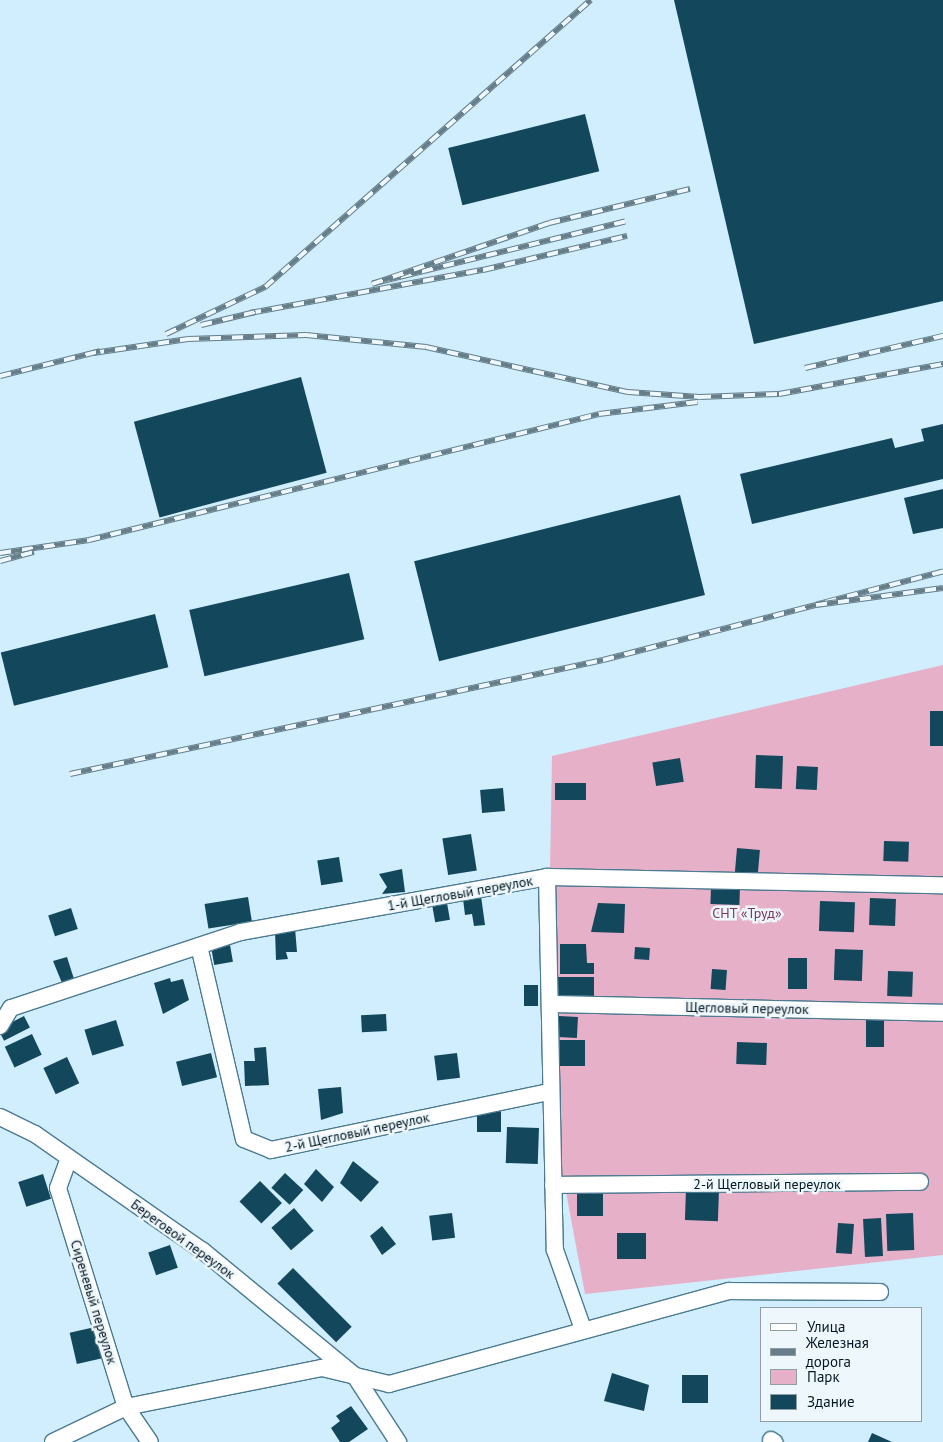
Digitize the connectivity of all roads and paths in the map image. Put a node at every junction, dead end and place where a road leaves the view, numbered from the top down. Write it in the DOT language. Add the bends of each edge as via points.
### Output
graph roads {
  1 [pos="548,877"];
  2 [pos="943,885"];
  3 [pos="200,946"];
  4 [pos="550,1004"];
  5 [pos="943,1012"];
  6 [pos="0,1026"];
  7 [pos="548,1092"];
  8 [pos="0,1117"];
  9 [pos="69,1158"];
  10 [pos="920,1182"];
  11 [pos="553,1185"];
  12 [pos="880,1292"];
  13 [pos="583,1329"];
  14 [pos="355,1376"];
  15 [pos="126,1406"];
  16 [pos="53,1442"];
  17 [pos="150,1442"];
  18 [pos="398,1442"];
  1 -- 2 [label="street, 1-й Щегловый переулок"];
  1 -- 3 [label="street, 1-й Щегловый переулок" via="241,932"];
  1 -- 4 [label="street"];
  3 -- 6 [label="street, 1-й Щегловый переулок" via="11,1008"];
  3 -- 7 [label="street, 2-й Щегловый переулок" via="244,1140 270,1150"];
  4 -- 5 [label="street, Щегловый переулок"];
  4 -- 7 [label="street"];
  7 -- 11 [label="street"];
  8 -- 9 [label="street, Береговой переулок"];
  9 -- 14 [label="street, Береговой переулок" via="203,1251"];
  9 -- 15 [label="street, Сиреневый переулок" via="58,1188"];
  10 -- 11 [label="street, 2-й Щегловый переулок"];
  11 -- 13 [label="street" via="555,1250"];
  12 -- 13 [label="street" via="729,1291"];
  13 -- 14 [label="street" via="389,1384"];
  14 -- 15 [label="street" via="322,1368"];
  14 -- 18 [label="street"];
  15 -- 16 [label="street"];
  15 -- 17 [label="street, Сиреневый переулок"];
}
